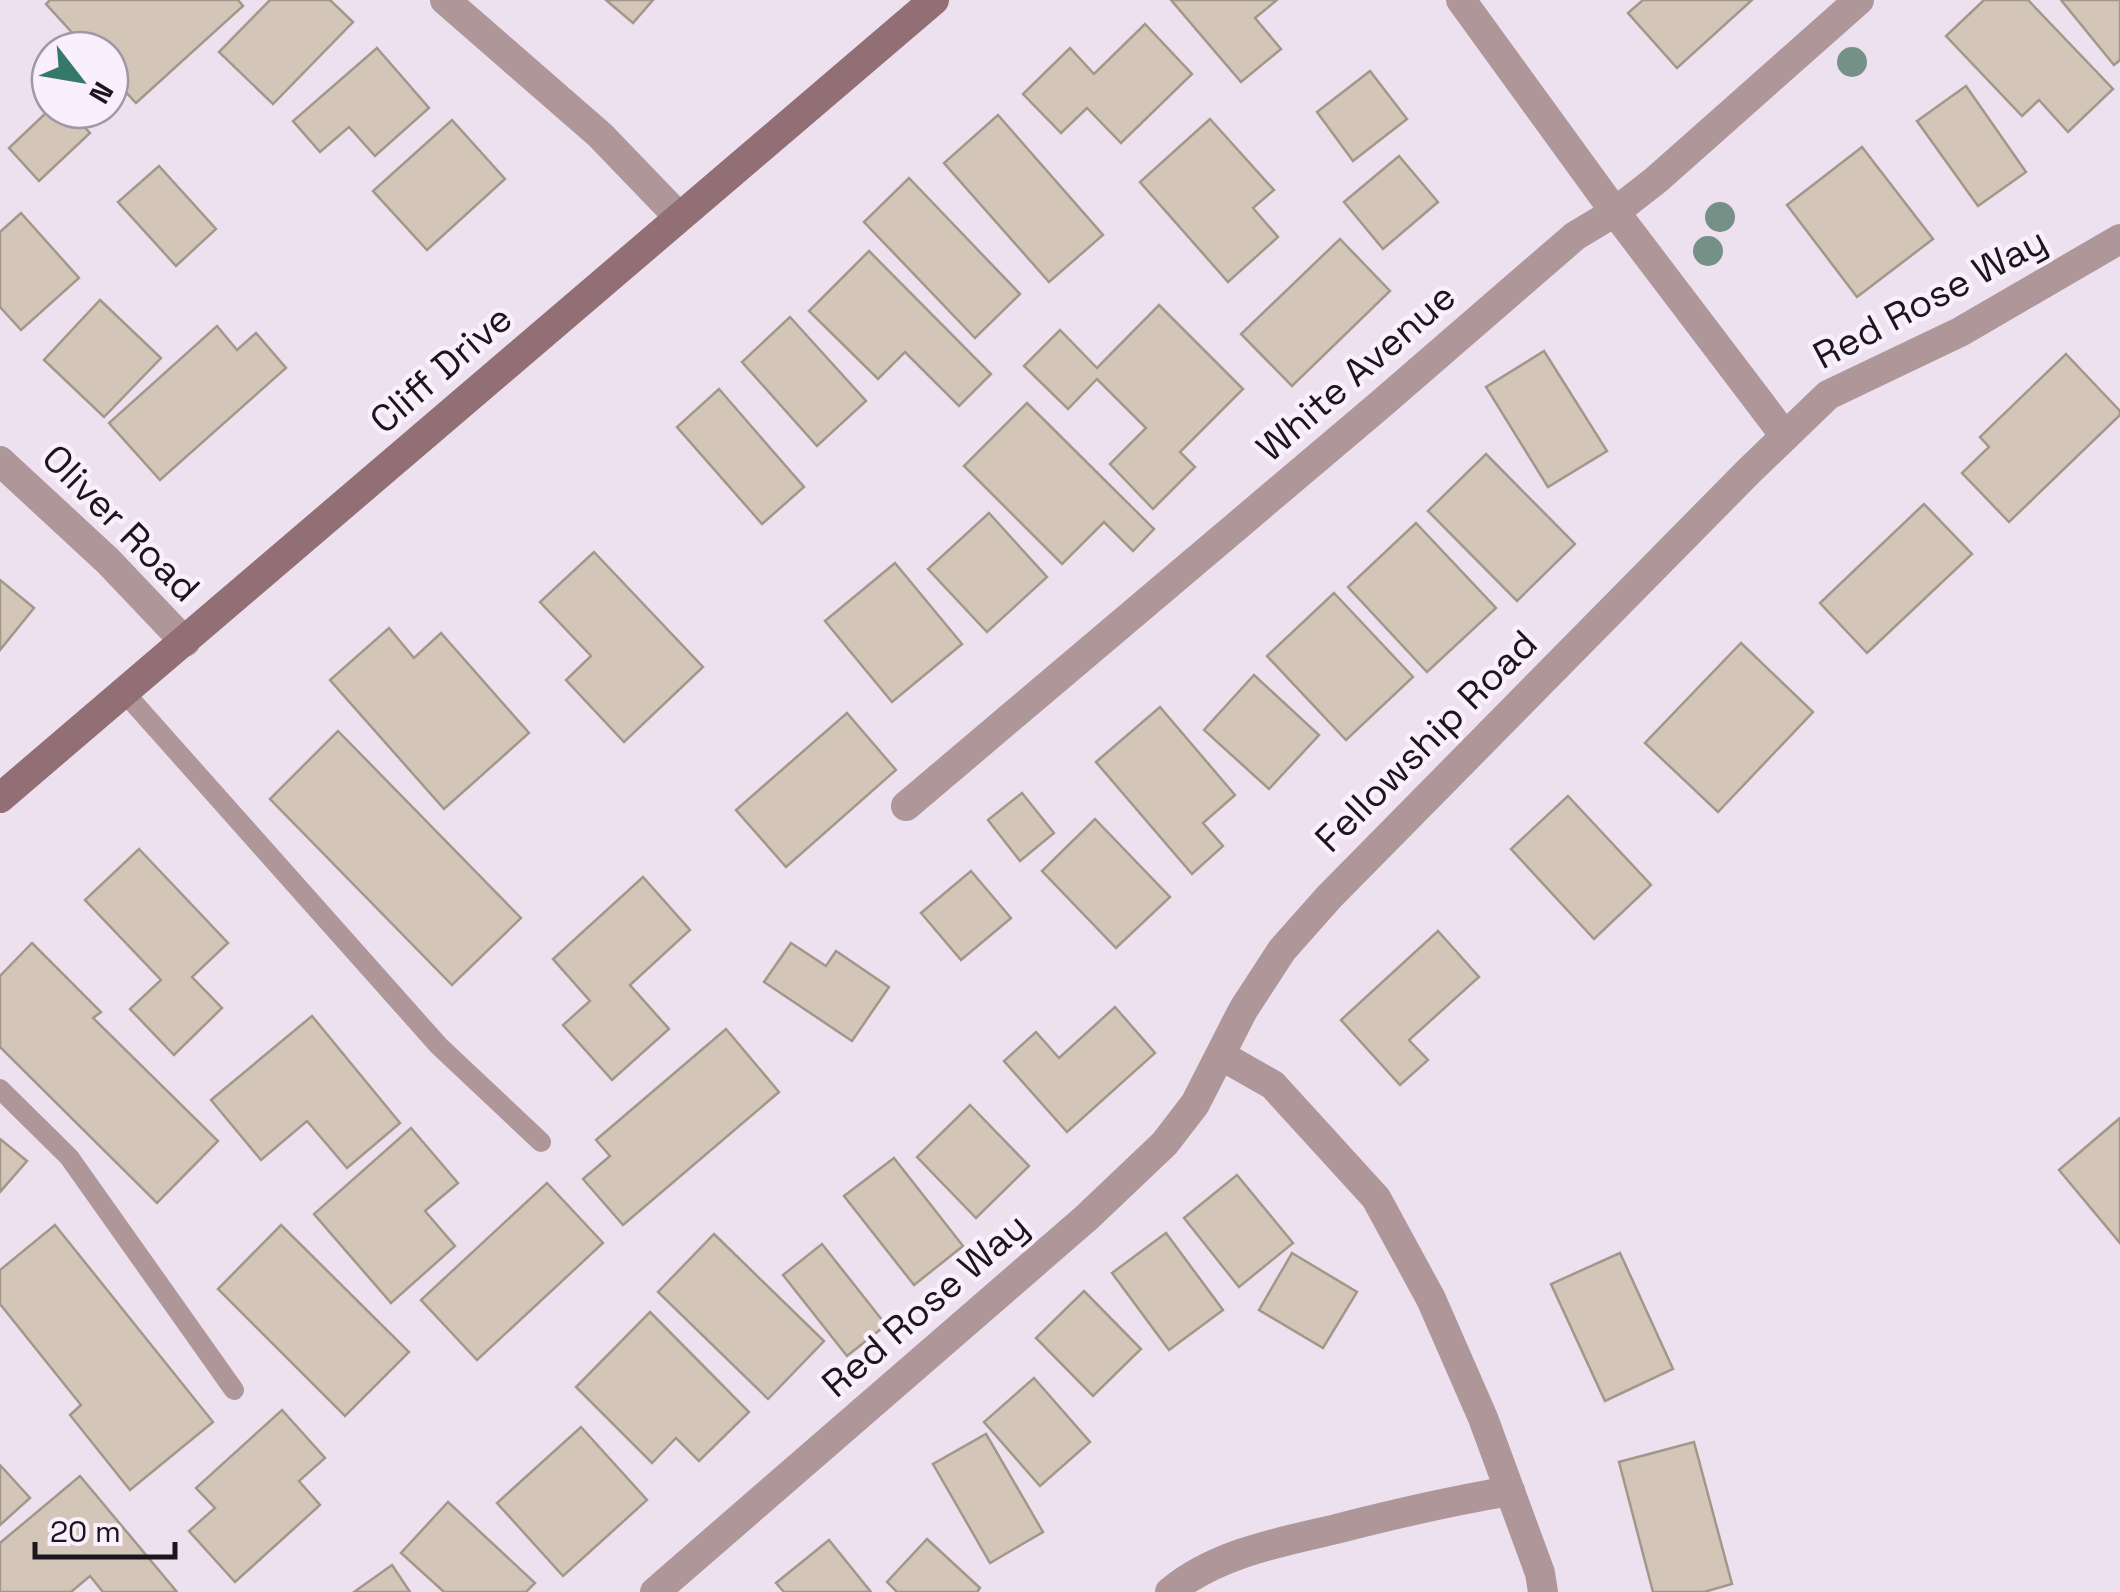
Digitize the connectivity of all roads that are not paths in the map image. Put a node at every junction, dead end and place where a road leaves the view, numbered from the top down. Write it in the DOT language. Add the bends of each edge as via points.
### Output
graph roads {
  1 [pos="445,0"];
  2 [pos="934,0"];
  3 [pos="1461,0"];
  4 [pos="1859,0"];
  5 [pos="1615,212"];
  6 [pos="679,217"];
  7 [pos="2120,239"];
  8 [pos="1785,436"];
  9 [pos="0,461"];
  10 [pos="184,642"];
  11 [pos="124,692"];
  12 [pos="0,798"];
  13 [pos="906,806"];
  14 [pos="1222,1056"];
  15 [pos="0,1089"];
  16 [pos="541,1142"];
  17 [pos="234,1390"];
  18 [pos="1510,1491"];
  19 [pos="655,1592"];
  20 [pos="1170,1592"];
  21 [pos="1543,1592"];
  1 -- 6 [label="street" via="600,135"];
  2 -- 6 [label="main road, Cliff Drive"];
  3 -- 5 [label="street"];
  4 -- 5 [label="street, White Avenue"];
  5 -- 8 [label="street"];
  5 -- 13 [label="street, White Avenue" via="1575,236"];
  6 -- 10 [label="main road, Cliff Drive"];
  7 -- 8 [label="street, Red Rose Way" via="1960,332 1828,395"];
  8 -- 14 [label="street, Fellowship Road" via="1328,897 1282,950"];
  9 -- 10 [label="street, Oliver Road" via="108,560"];
  10 -- 11 [label="main road, Cliff Drive"];
  11 -- 12 [label="main road, Cliff Drive"];
  11 -- 16 [label="lane" via="439,1046"];
  14 -- 18 [label="street" via="1273,1085 1376,1198 1432,1299"];
  14 -- 19 [label="street, Red Rose Way" via="1165,1143 1085,1220"];
  15 -- 17 [label="lane" via="69,1156"];
  18 -- 20 [label="street" via="1252,1550"];
  18 -- 21 [label="street"];
}
